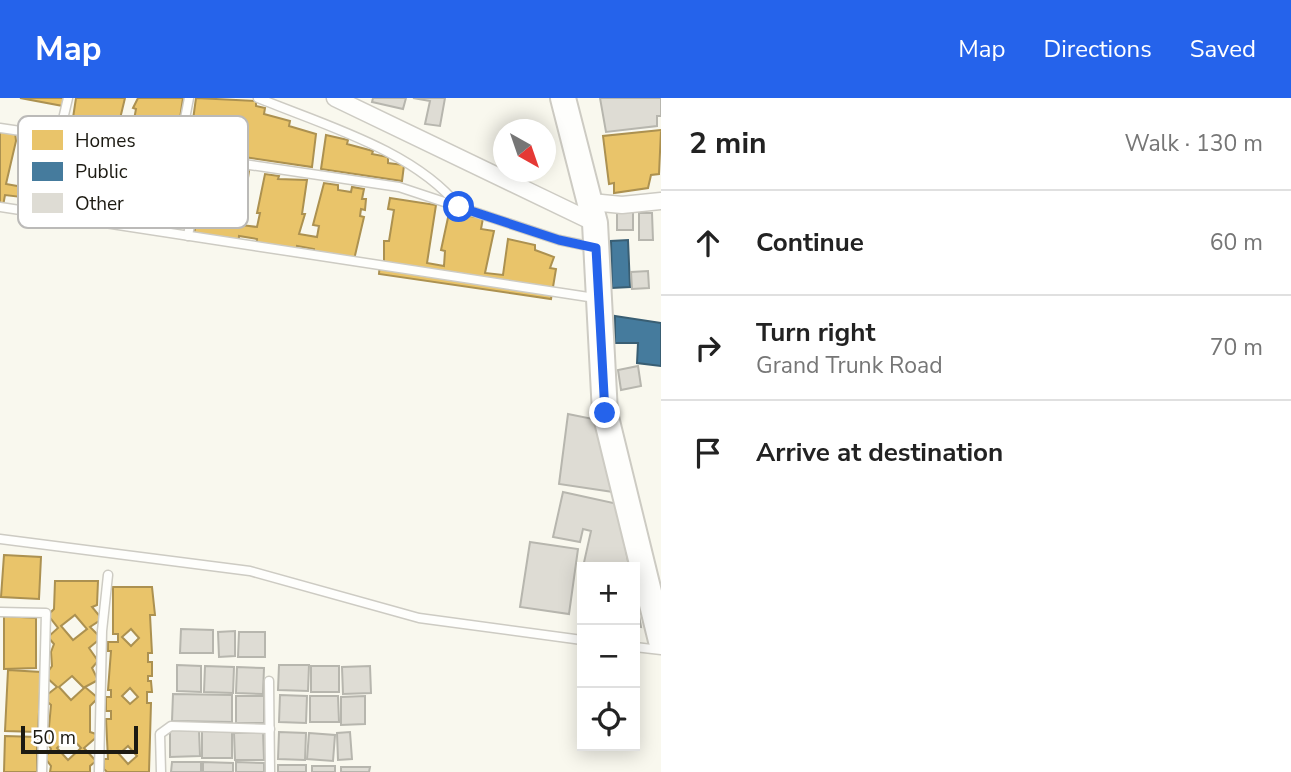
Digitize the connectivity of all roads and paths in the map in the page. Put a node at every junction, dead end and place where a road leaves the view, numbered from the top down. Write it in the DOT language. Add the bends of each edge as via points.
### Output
graph roads {
  1 [pos="68,98"];
  2 [pos="190,98"];
  3 [pos="258,98"];
  4 [pos="335,98"];
  5 [pos="563,98"];
  6 [pos="64,116"];
  7 [pos="186,116"];
  8 [pos="0,128"];
  9 [pos="18,130"];
  10 [pos="248,166"];
  11 [pos="661,201"];
  12 [pos="0,207"];
  13 [pos="459,207"];
  14 [pos="18,210"];
  15 [pos="593,212"];
  16 [pos="136,228"];
  17 [pos="189,228"];
  18 [pos="188,236"];
  19 [pos="596,248"];
  20 [pos="598,298"];
  21 [pos="0,539"];
  22 [pos="107,575"];
  23 [pos="0,612"];
  24 [pos="577,639"];
  25 [pos="661,641"];
  26 [pos="640,648"];
  27 [pos="661,650"];
  28 [pos="269,681"];
  29 [pos="270,729"];
  30 [pos="42,772"];
  31 [pos="99,772"];
  32 [pos="161,772"];
  33 [pos="270,772"];
  1 -- 6 [label="lane"];
  2 -- 7 [label="lane"];
  3 -- 13 [label="lane" via="415,167 444,188"];
  4 -- 15 [label="street"];
  5 -- 15 [label="main road"];
  8 -- 9 [label="lane"];
  10 -- 13 [label="lane" via="399,187"];
  11 -- 15 [label="street"];
  12 -- 14 [label="lane"];
  13 -- 19 [label="lane"];
  15 -- 19 [label="main road"];
  16 -- 18 [label="lane"];
  17 -- 18 [label="lane"];
  18 -- 20 [label="lane"];
  19 -- 20 [label="main road"];
  20 -- 25 [label="main road" via="605,413"];
  21 -- 24 [label="lane" via="250,571 419,618"];
  22 -- 31 [label="lane"];
  23 -- 30 [label="lane" via="46,613"];
  26 -- 27 [label="lane"];
  28 -- 29 [label="lane"];
  29 -- 32 [label="lane" via="172,726 160,734"];
  29 -- 33 [label="lane"];
}
